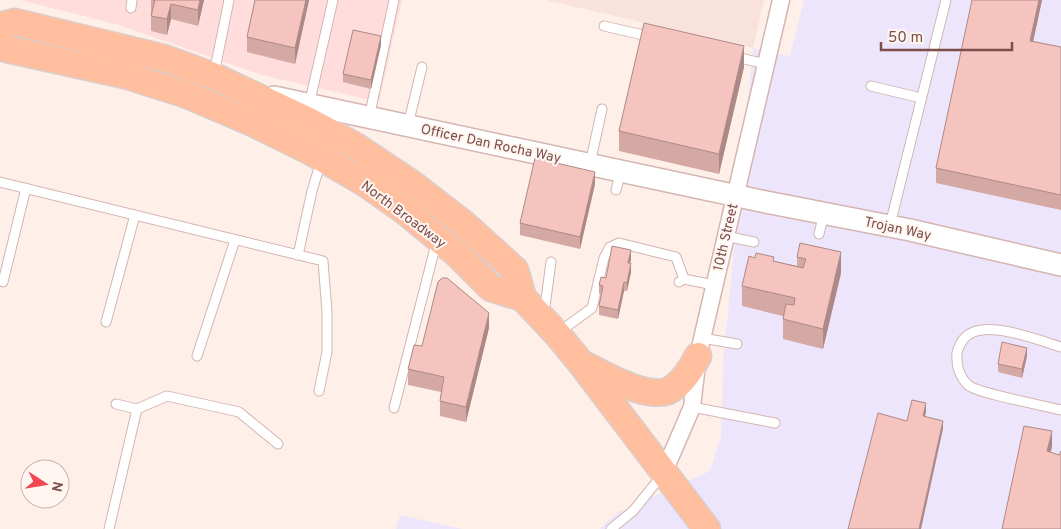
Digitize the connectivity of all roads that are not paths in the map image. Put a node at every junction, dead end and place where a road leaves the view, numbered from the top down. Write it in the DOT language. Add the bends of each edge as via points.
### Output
graph roads {
  1 [pos="229,0"];
  2 [pos="333,0"];
  3 [pos="394,0"];
  4 [pos="781,0"];
  5 [pos="946,0"];
  6 [pos="0,26"];
  7 [pos="604,26"];
  8 [pos="661,39"];
  9 [pos="0,42"];
  10 [pos="718,53"];
  11 [pos="766,64"];
  12 [pos="422,66"];
  13 [pos="213,76"];
  14 [pos="871,86"];
  15 [pos="921,98"];
  16 [pos="602,109"];
  17 [pos="308,112"];
  18 [pos="369,118"];
  19 [pos="408,126"];
  20 [pos="322,158"];
  21 [pos="590,164"];
  22 [pos="0,182"];
  23 [pos="26,188"];
  24 [pos="734,195"];
  25 [pos="824,213"];
  26 [pos="135,215"];
  27 [pos="890,226"];
  28 [pos="819,234"];
  29 [pos="725,236"];
  30 [pos="437,238"];
  31 [pos="235,240"];
  32 [pos="754,242"];
  33 [pos="298,255"];
  34 [pos="551,262"];
  35 [pos="1061,265"];
  36 [pos="3,282"];
  37 [pos="714,285"];
  38 [pos="523,298"];
  39 [pos="106,322"];
  40 [pos="550,327"];
  41 [pos="737,344"];
  42 [pos="700,347"];
  43 [pos="1061,347"];
  44 [pos="197,356"];
  45 [pos="580,362"];
  46 [pos="318,391"];
  47 [pos="116,404"];
  48 [pos="692,407"];
  49 [pos="394,408"];
  50 [pos="137,410"];
  51 [pos="1061,410"];
  52 [pos="775,424"];
  53 [pos="278,444"];
  54 [pos="664,472"];
  55 [pos="110,529"];
  56 [pos="611,529"];
  57 [pos="707,529"];
  1 -- 13 [label="lane"];
  2 -- 17 [label="lane"];
  3 -- 18 [label="lane"];
  4 -- 11 [label="street, 10th Street"];
  5 -- 15 [label="lane"];
  6 -- 13 [label="main road" via="14,22 164,58"];
  7 -- 8 [label="lane"];
  9 -- 20 [label="main road, North Broadway" via="7,49 125,75 185,94 253,123"];
  10 -- 11 [label="lane"];
  11 -- 24 [label="street, 10th Street"];
  12 -- 19 [label="lane"];
  13 -- 17 [label="main road"];
  14 -- 15 [label="lane"];
  15 -- 27 [label="lane"];
  16 -- 21 [label="lane"];
  17 -- 18 [label="street, Officer Dan Rocha Way"];
  17 -- 38 [label="main road" via="464,224 515,270"];
  18 -- 19 [label="street, Officer Dan Rocha Way"];
  19 -- 21 [label="street, Officer Dan Rocha Way"];
  20 -- 30 [label="main road, North Broadway" via="365,183"];
  20 -- 33 [label="lane"];
  21 -- 24 [label="street, Officer Dan Rocha Way" via="619,181"];
  22 -- 23 [label="lane"];
  23 -- 26 [label="lane"];
  23 -- 36 [label="lane"];
  24 -- 25 [label="street, Trojan Way"];
  24 -- 29 [label="street, 10th Street"];
  25 -- 27 [label="street, Trojan Way"];
  25 -- 28 [label="lane"];
  26 -- 31 [label="lane"];
  26 -- 39 [label="lane"];
  27 -- 35 [label="street, Trojan Way"];
  29 -- 32 [label="lane"];
  29 -- 37 [label="street, 10th Street"];
  30 -- 38 [label="main road, North Broadway" via="491,288"];
  30 -- 49 [label="lane"];
  31 -- 33 [label="lane"];
  31 -- 44 [label="lane"];
  33 -- 46 [label="lane" via="323,261 327,352"];
  34 -- 40 [label="lane"];
  37 -- 40 [label="lane" via="682,281 676,257 619,243 610,247 604,258 592,308"];
  37 -- 42 [label="street, 10th Street"];
  38 -- 40 [label="main road, North Broadway"];
  40 -- 45 [label="main road, North Broadway"];
  41 -- 42 [label="lane"];
  42 -- 45 [label="main road" via="688,375 668,391 649,392 623,384"];
  42 -- 48 [label="street, 10th Street"];
  43 -- 51 [label="lane" via="997,329 976,330 963,339 957,351 957,369 969,386 984,392"];
  45 -- 54 [label="main road, North Broadway"];
  47 -- 50 [label="lane"];
  48 -- 52 [label="lane"];
  48 -- 54 [label="street, 10th Street"];
  50 -- 53 [label="lane" via="167,396 239,412"];
  50 -- 55 [label="lane"];
  54 -- 56 [label="lane" via="633,511"];
  54 -- 57 [label="main road, North Broadway"];
}
